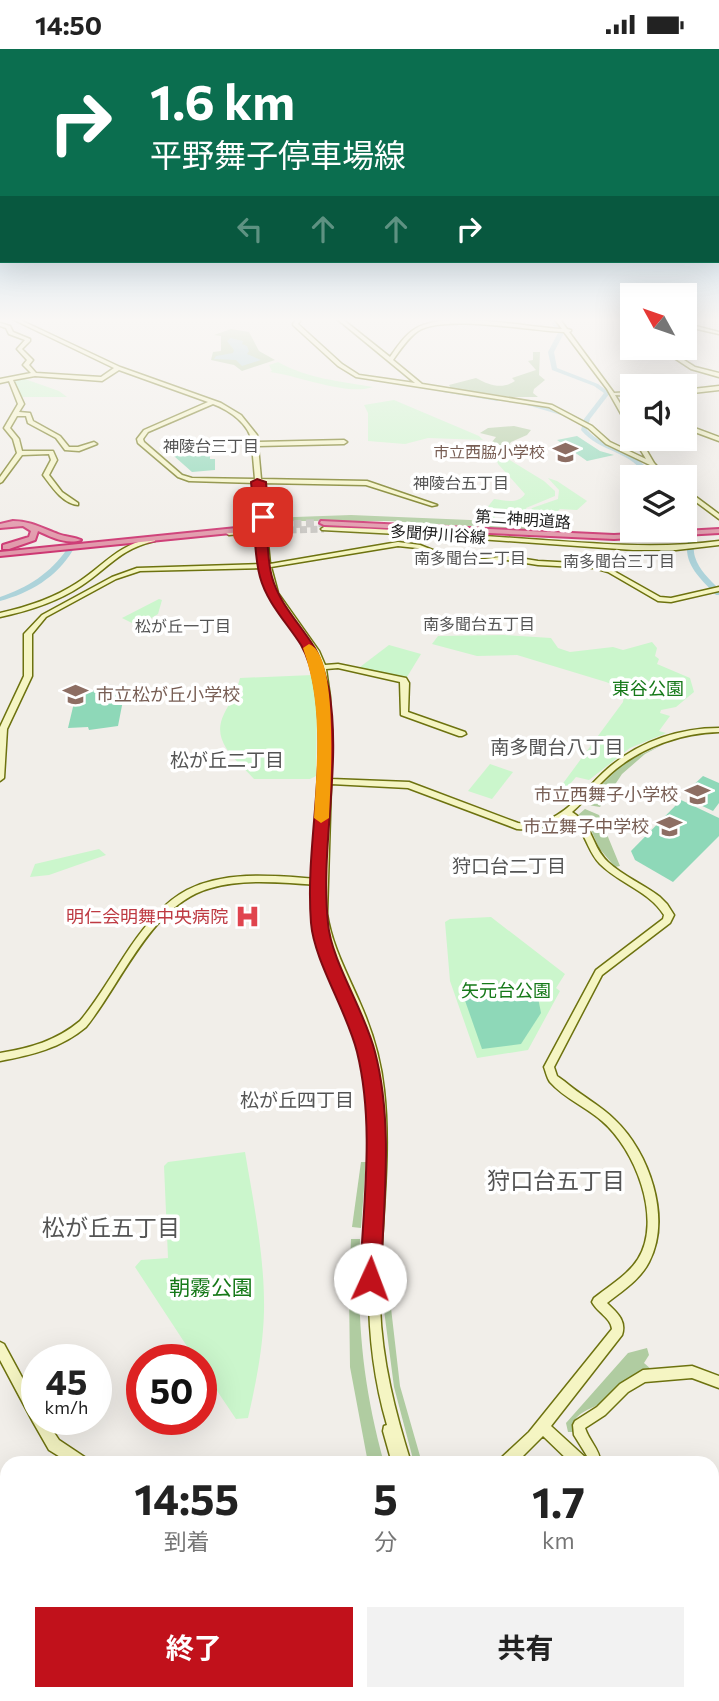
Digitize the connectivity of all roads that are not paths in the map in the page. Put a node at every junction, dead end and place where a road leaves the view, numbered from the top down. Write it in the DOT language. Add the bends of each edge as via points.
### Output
graph roads {
  1 [pos="15,395"];
  2 [pos="192,395"];
  3 [pos="483,395"];
  4 [pos="615,395"];
  5 [pos="211,402"];
  6 [pos="620,403"];
  7 [pos="620,405"];
  8 [pos="16,414"];
  9 [pos="697,431"];
  10 [pos="719,439"];
  11 [pos="344,442"];
  12 [pos="94,444"];
  13 [pos="255,444"];
  14 [pos="646,451"];
  15 [pos="20,453"];
  16 [pos="652,464"];
  17 [pos="0,481"];
  18 [pos="259,482"];
  19 [pos="697,502"];
  20 [pos="76,504"];
  21 [pos="433,505"];
  22 [pos="719,519"];
  23 [pos="324,526"];
  24 [pos="0,527"];
  25 [pos="257,528"];
  26 [pos="719,533"];
  27 [pos="102,540"];
  28 [pos="719,543"];
  29 [pos="0,552"];
  30 [pos="265,566"];
  31 [pos="719,589"];
  32 [pos="0,615"];
  33 [pos="320,668"];
  34 [pos="719,730"];
  35 [pos="461,734"];
  36 [pos="0,778"];
  37 [pos="325,781"];
  38 [pos="566,811"];
  39 [pos="320,881"];
  40 [pos="0,1057"];
  41 [pos="0,1348"];
  42 [pos="719,1382"];
  43 [pos="21,1388"];
  44 [pos="542,1427"];
  45 [pos="48,1435"];
  46 [pos="70,1456"];
  47 [pos="396,1456"];
  48 [pos="403,1456"];
  49 [pos="513,1456"];
  50 [pos="573,1456"];
  51 [pos="594,1456"];
  1 -- 8 [label="street" via="21,403"];
  2 -- 5 [label="street"];
  3 -- 16 [label="street" via="543,404 578,419 608,443"];
  4 -- 6 [label="street"];
  4 -- 7 [label="street"];
  5 -- 13 [label="street" via="237,418"];
  5 -- 18 [label="street" via="146,431 140,439 180,476 196,481"];
  8 -- 12 [label="street" via="29,414 30,422 58,437 67,449"];
  8 -- 15 [label="street" via="7,428"];
  9 -- 10 [label="street"];
  11 -- 13 [label="street"];
  13 -- 18 [label="street"];
  14 -- 16 [label="street"];
  15 -- 17 [label="street"];
  15 -- 20 [label="street" via="51,452 54,460 46,475"];
  18 -- 21 [label="street" via="367,483"];
  18 -- 30 [label="street"];
  19 -- 22 [label="street"];
  23 -- 26 [label="highway, 第二神明道路" via="613,540"];
  23 -- 28 [label="street, 多聞伊川谷線" via="627,548"];
  24 -- 27 [label="highway" via="27,523 60,539"];
  24 -- 29 [label="highway" via="22,524 36,533"];
  25 -- 27 [label="highway"];
  25 -- 29 [label="highway"];
  25 -- 32 [label="street" via="129,546 77,586 34,606"];
  27 -- 29 [label="highway"];
  30 -- 31 [label="street" via="407,544 462,563 508,558 595,566 658,599"];
  30 -- 33 [label="street" via="270,591"];
  30 -- 36 [label="street" via="147,568 114,578 44,616 28,634 28,676 4,730"];
  33 -- 35 [label="street" via="347,667 403,680 404,713"];
  33 -- 37 [label="street"];
  34 -- 38 [label="street" via="694,731 641,749 607,772"];
  37 -- 38 [label="street" via="409,785 524,827 552,822"];
  37 -- 39 [label="street"];
  38 -- 44 [label="street" via="583,823 603,863 659,902 669,915 599,973 549,1067 558,1084 618,1129 646,1175 652,1237 645,1259 598,1302 617,1322 618,1331"];
  39 -- 40 [label="street" via="235,881 187,893 163,911 85,1022 53,1044"];
  39 -- 47 [label="street" via="323,941 353,1011 376,1108 369,1302 377,1386"];
  39 -- 48 [label="street" via="324,936 361,1018 379,1088 376,1337 381,1385"];
  41 -- 43 [label="street"];
  42 -- 51 [label="street" via="692,1372 636,1380 579,1425 579,1434"];
  44 -- 49 [label="street"];
  44 -- 50 [label="street"];
  45 -- 46 [label="street"];
}
